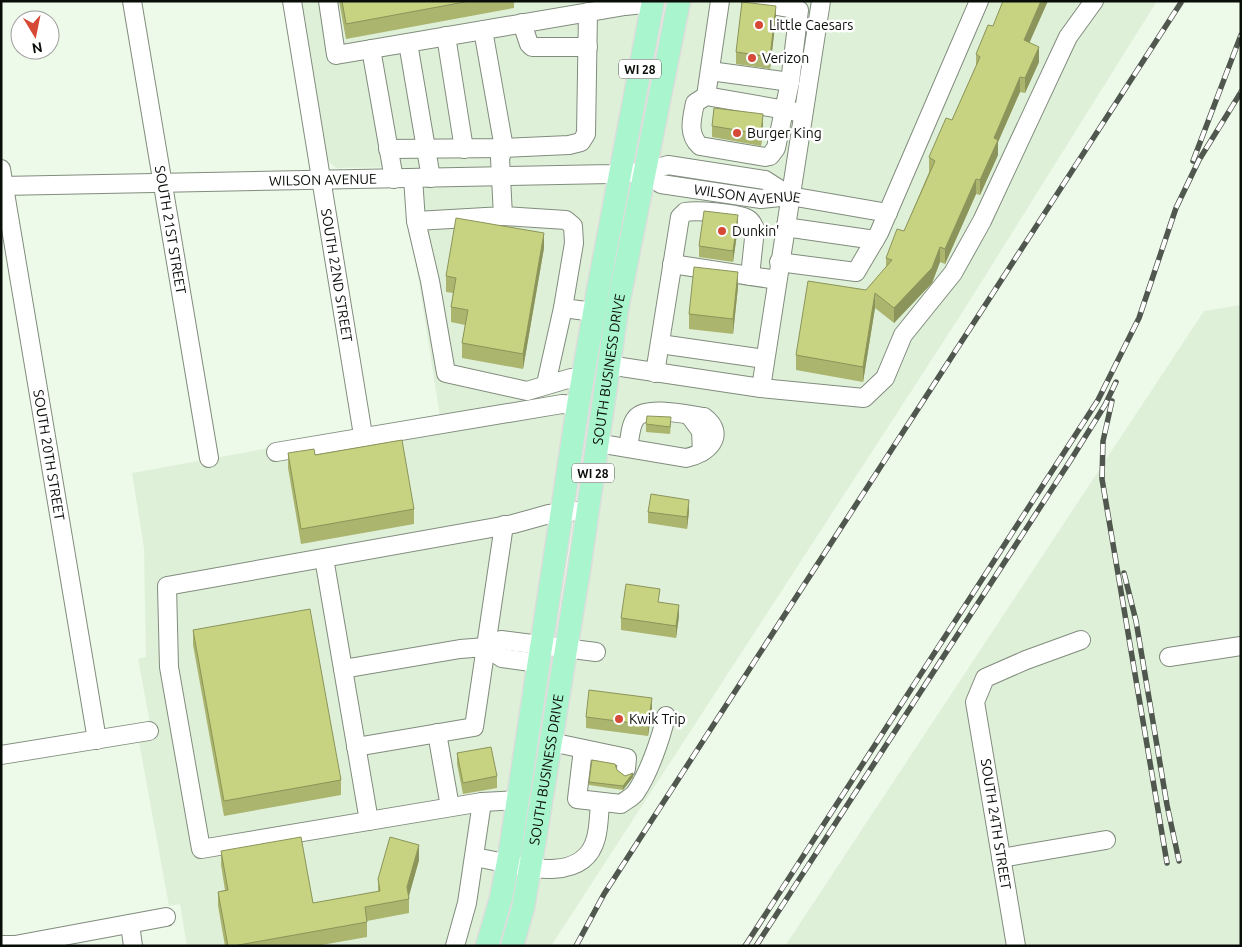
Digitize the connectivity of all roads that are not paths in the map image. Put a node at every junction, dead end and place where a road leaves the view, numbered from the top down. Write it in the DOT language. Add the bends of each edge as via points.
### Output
graph roads {
  1 [pos="132,1"];
  2 [pos="292,1"];
  3 [pos="328,1"];
  4 [pos="679,1"];
  5 [pos="720,1"];
  6 [pos="751,1"];
  7 [pos="979,1"];
  8 [pos="1094,1"];
  9 [pos="653,2"];
  10 [pos="820,7"];
  11 [pos="578,9"];
  12 [pos="799,10"];
  13 [pos="522,23"];
  14 [pos="483,30"];
  15 [pos="446,36"];
  16 [pos="408,43"];
  17 [pos="588,47"];
  18 [pos="371,49"];
  19 [pos="710,71"];
  20 [pos="790,82"];
  21 [pos="706,96"];
  22 [pos="784,110"];
  23 [pos="803,113"];
  24 [pos="426,148"];
  25 [pos="464,148"];
  26 [pos="504,148"];
  27 [pos="388,149"];
  28 [pos="644,172"];
  29 [pos="620,174"];
  30 [pos="501,176"];
  31 [pos="413,178"];
  32 [pos="432,178"];
  33 [pos="394,179"];
  34 [pos="2,180"];
  35 [pos="322,180"];
  36 [pos="163,183"];
  37 [pos="790,196"];
  38 [pos="888,213"];
  39 [pos="503,216"];
  40 [pos="416,221"];
  41 [pos="785,226"];
  42 [pos="875,240"];
  43 [pos="779,262"];
  44 [pos="672,264"];
  45 [pos="750,276"];
  46 [pos="777,280"];
  47 [pos="563,308"];
  48 [pos="594,312"];
  49 [pos="660,344"];
  50 [pos="765,360"];
  51 [pos="608,365"];
  52 [pos="655,373"];
  53 [pos="583,378"];
  54 [pos="546,384"];
  55 [pos="761,388"];
  56 [pos="578,405"];
  57 [pos="362,429"];
  58 [pos="598,443"];
  59 [pos="628,448"];
  60 [pos="276,452"];
  61 [pos="209,458"];
  62 [pos="588,510"];
  63 [pos="562,512"];
  64 [pos="504,525"];
  65 [pos="324,558"];
  66 [pos="1081,640"];
  67 [pos="1241,646"];
  68 [pos="486,647"];
  69 [pos="566,648"];
  70 [pos="596,652"];
  71 [pos="540,654"];
  72 [pos="1169,657"];
  73 [pos="343,669"];
  74 [pos="666,716"];
  75 [pos="149,731"];
  76 [pos="437,734"];
  77 [pos="97,740"];
  78 [pos="551,742"];
  79 [pos="356,747"];
  80 [pos="1,755"];
  81 [pos="608,759"];
  82 [pos="648,765"];
  83 [pos="606,797"];
  84 [pos="518,800"];
  85 [pos="482,802"];
  86 [pos="450,807"];
  87 [pos="369,821"];
  88 [pos="1106,840"];
  89 [pos="475,857"];
  90 [pos="1001,858"];
  91 [pos="507,863"];
  92 [pos="530,867"];
  93 [pos="166,917"];
  94 [pos="130,924"];
  95 [pos="1,945"];
  96 [pos="459,945"];
  97 [pos="133,946"];
  98 [pos="487,946"];
  99 [pos="512,946"];
  100 [pos="1016,946"];
  1 -- 36 [label="street, SOUTH 21ST STREET"];
  2 -- 35 [label="street, SOUTH 22ND STREET"];
  3 -- 18 [label="street" via="336,55"];
  4 -- 28 [label="main road, SOUTH BUSINESS DRIVE / WI 28"];
  5 -- 19 [label="street"];
  6 -- 12 [label="street"];
  7 -- 38 [label="street"];
  8 -- 55 [label="street" via="1068,37 982,221 953,272 903,335 885,378 864,398"];
  9 -- 11 [label="street"];
  9 -- 29 [label="main road, SOUTH BUSINESS DRIVE / WI 28"];
  10 -- 12 [label="street"];
  10 -- 23 [label="street"];
  11 -- 13 [label="street"];
  11 -- 17 [label="street"];
  12 -- 20 [label="street"];
  13 -- 14 [label="street"];
  13 -- 17 [label="street" via="528,44 532,47"];
  14 -- 15 [label="street"];
  14 -- 26 [label="street"];
  15 -- 16 [label="street"];
  15 -- 25 [label="street"];
  16 -- 18 [label="street"];
  16 -- 24 [label="street"];
  17 -- 26 [label="street" via="586,134 581,142"];
  18 -- 27 [label="street"];
  19 -- 20 [label="street"];
  19 -- 21 [label="street"];
  20 -- 22 [label="street"];
  21 -- 22 [label="street"];
  21 -- 22 [label="street" via="695,103 691,128 695,142 700,146 770,156 776,148"];
  22 -- 23 [label="street"];
  23 -- 37 [label="street"];
  24 -- 25 [label="street"];
  24 -- 27 [label="street"];
  24 -- 32 [label="street"];
  25 -- 26 [label="street"];
  26 -- 30 [label="street" via="500,158"];
  27 -- 33 [label="street"];
  28 -- 29 [label="street, WILSON AVENUE"];
  28 -- 37 [label="street, WILSON AVENUE" via="668,165 765,180"];
  28 -- 51 [label="main road, SOUTH BUSINESS DRIVE / WI 28"];
  29 -- 30 [label="street, WILSON AVENUE"];
  29 -- 48 [label="main road, SOUTH BUSINESS DRIVE / WI 28"];
  30 -- 32 [label="street, WILSON AVENUE"];
  30 -- 39 [label="street"];
  31 -- 32 [label="street, WILSON AVENUE"];
  31 -- 33 [label="street, WILSON AVENUE"];
  31 -- 40 [label="street"];
  33 -- 35 [label="street, WILSON AVENUE"];
  34 -- 36 [label="street, WILSON AVENUE"];
  34 -- 77 [label="street, SOUTH 20TH STREET"];
  35 -- 36 [label="street, WILSON AVENUE"];
  35 -- 57 [label="street, SOUTH 22ND STREET"];
  36 -- 61 [label="street, SOUTH 21ST STREET"];
  37 -- 38 [label="street"];
  37 -- 41 [label="street"];
  38 -- 42 [label="street"];
  39 -- 40 [label="street"];
  39 -- 47 [label="street" via="566,220 573,226 574,243"];
  40 -- 54 [label="street" via="446,373 527,391"];
  41 -- 42 [label="street"];
  41 -- 43 [label="street"];
  42 -- 43 [label="street" via="856,272"];
  43 -- 46 [label="street"];
  44 -- 45 [label="street"];
  44 -- 45 [label="street" via="680,217 685,212 726,215 748,219 755,229"];
  44 -- 49 [label="street"];
  45 -- 46 [label="street"];
  46 -- 50 [label="street"];
  47 -- 48 [label="street"];
  47 -- 54 [label="street"];
  48 -- 53 [label="main road, SOUTH BUSINESS DRIVE / WI 28"];
  49 -- 50 [label="street"];
  49 -- 52 [label="street"];
  50 -- 55 [label="street"];
  51 -- 52 [label="street"];
  51 -- 58 [label="main road, SOUTH BUSINESS DRIVE / WI 28"];
  52 -- 55 [label="street"];
  53 -- 54 [label="street"];
  53 -- 56 [label="main road, SOUTH BUSINESS DRIVE / WI 28"];
  56 -- 60 [label="street" via="562,404"];
  56 -- 63 [label="main road, SOUTH BUSINESS DRIVE / WI 28"];
  58 -- 59 [label="street"];
  58 -- 62 [label="main road, SOUTH BUSINESS DRIVE / WI 28"];
  59 -- 59 [label="street" via="635,419 651,411 704,417 715,434 713,443 702,452 686,458"];
  62 -- 63 [label="street"];
  62 -- 69 [label="main road, SOUTH BUSINESS DRIVE / WI 28"];
  63 -- 64 [label="street"];
  63 -- 71 [label="main road, SOUTH BUSINESS DRIVE / WI 28"];
  64 -- 65 [label="street"];
  64 -- 68 [label="street"];
  65 -- 73 [label="street"];
  65 -- 87 [label="street" via="167,586 172,686 201,849"];
  66 -- 90 [label="street, SOUTH 24TH STREET" via="985,678 975,702"];
  67 -- 72 [label="street"];
  68 -- 71 [label="street" via="504,640"];
  68 -- 73 [label="street"];
  68 -- 76 [label="street" via="474,727"];
  69 -- 70 [label="street"];
  69 -- 71 [label="street"];
  69 -- 78 [label="main road, SOUTH BUSINESS DRIVE / WI 28"];
  71 -- 84 [label="main road, SOUTH BUSINESS DRIVE / WI 28"];
  73 -- 79 [label="street"];
  74 -- 82 [label="street" via="662,738"];
  75 -- 77 [label="street"];
  76 -- 79 [label="street"];
  76 -- 86 [label="street"];
  77 -- 80 [label="street"];
  78 -- 81 [label="street"];
  78 -- 92 [label="main road, SOUTH BUSINESS DRIVE / WI 28"];
  79 -- 87 [label="street"];
  81 -- 82 [label="street"];
  81 -- 83 [label="street" via="577,799"];
  82 -- 83 [label="street" via="635,793"];
  83 -- 92 [label="street" via="596,839 585,856 566,868 545,870"];
  84 -- 85 [label="street"];
  84 -- 91 [label="main road, SOUTH BUSINESS DRIVE / WI 28"];
  85 -- 86 [label="street"];
  85 -- 89 [label="street"];
  86 -- 87 [label="street"];
  88 -- 90 [label="street"];
  89 -- 91 [label="street"];
  89 -- 96 [label="street"];
  90 -- 100 [label="street, SOUTH 24TH STREET"];
  91 -- 92 [label="street"];
  91 -- 98 [label="main road, SOUTH BUSINESS DRIVE / WI 28"];
  92 -- 99 [label="main road, SOUTH BUSINESS DRIVE / WI 28"];
  93 -- 94 [label="street"];
  94 -- 95 [label="street"];
  94 -- 97 [label="street"];
}
